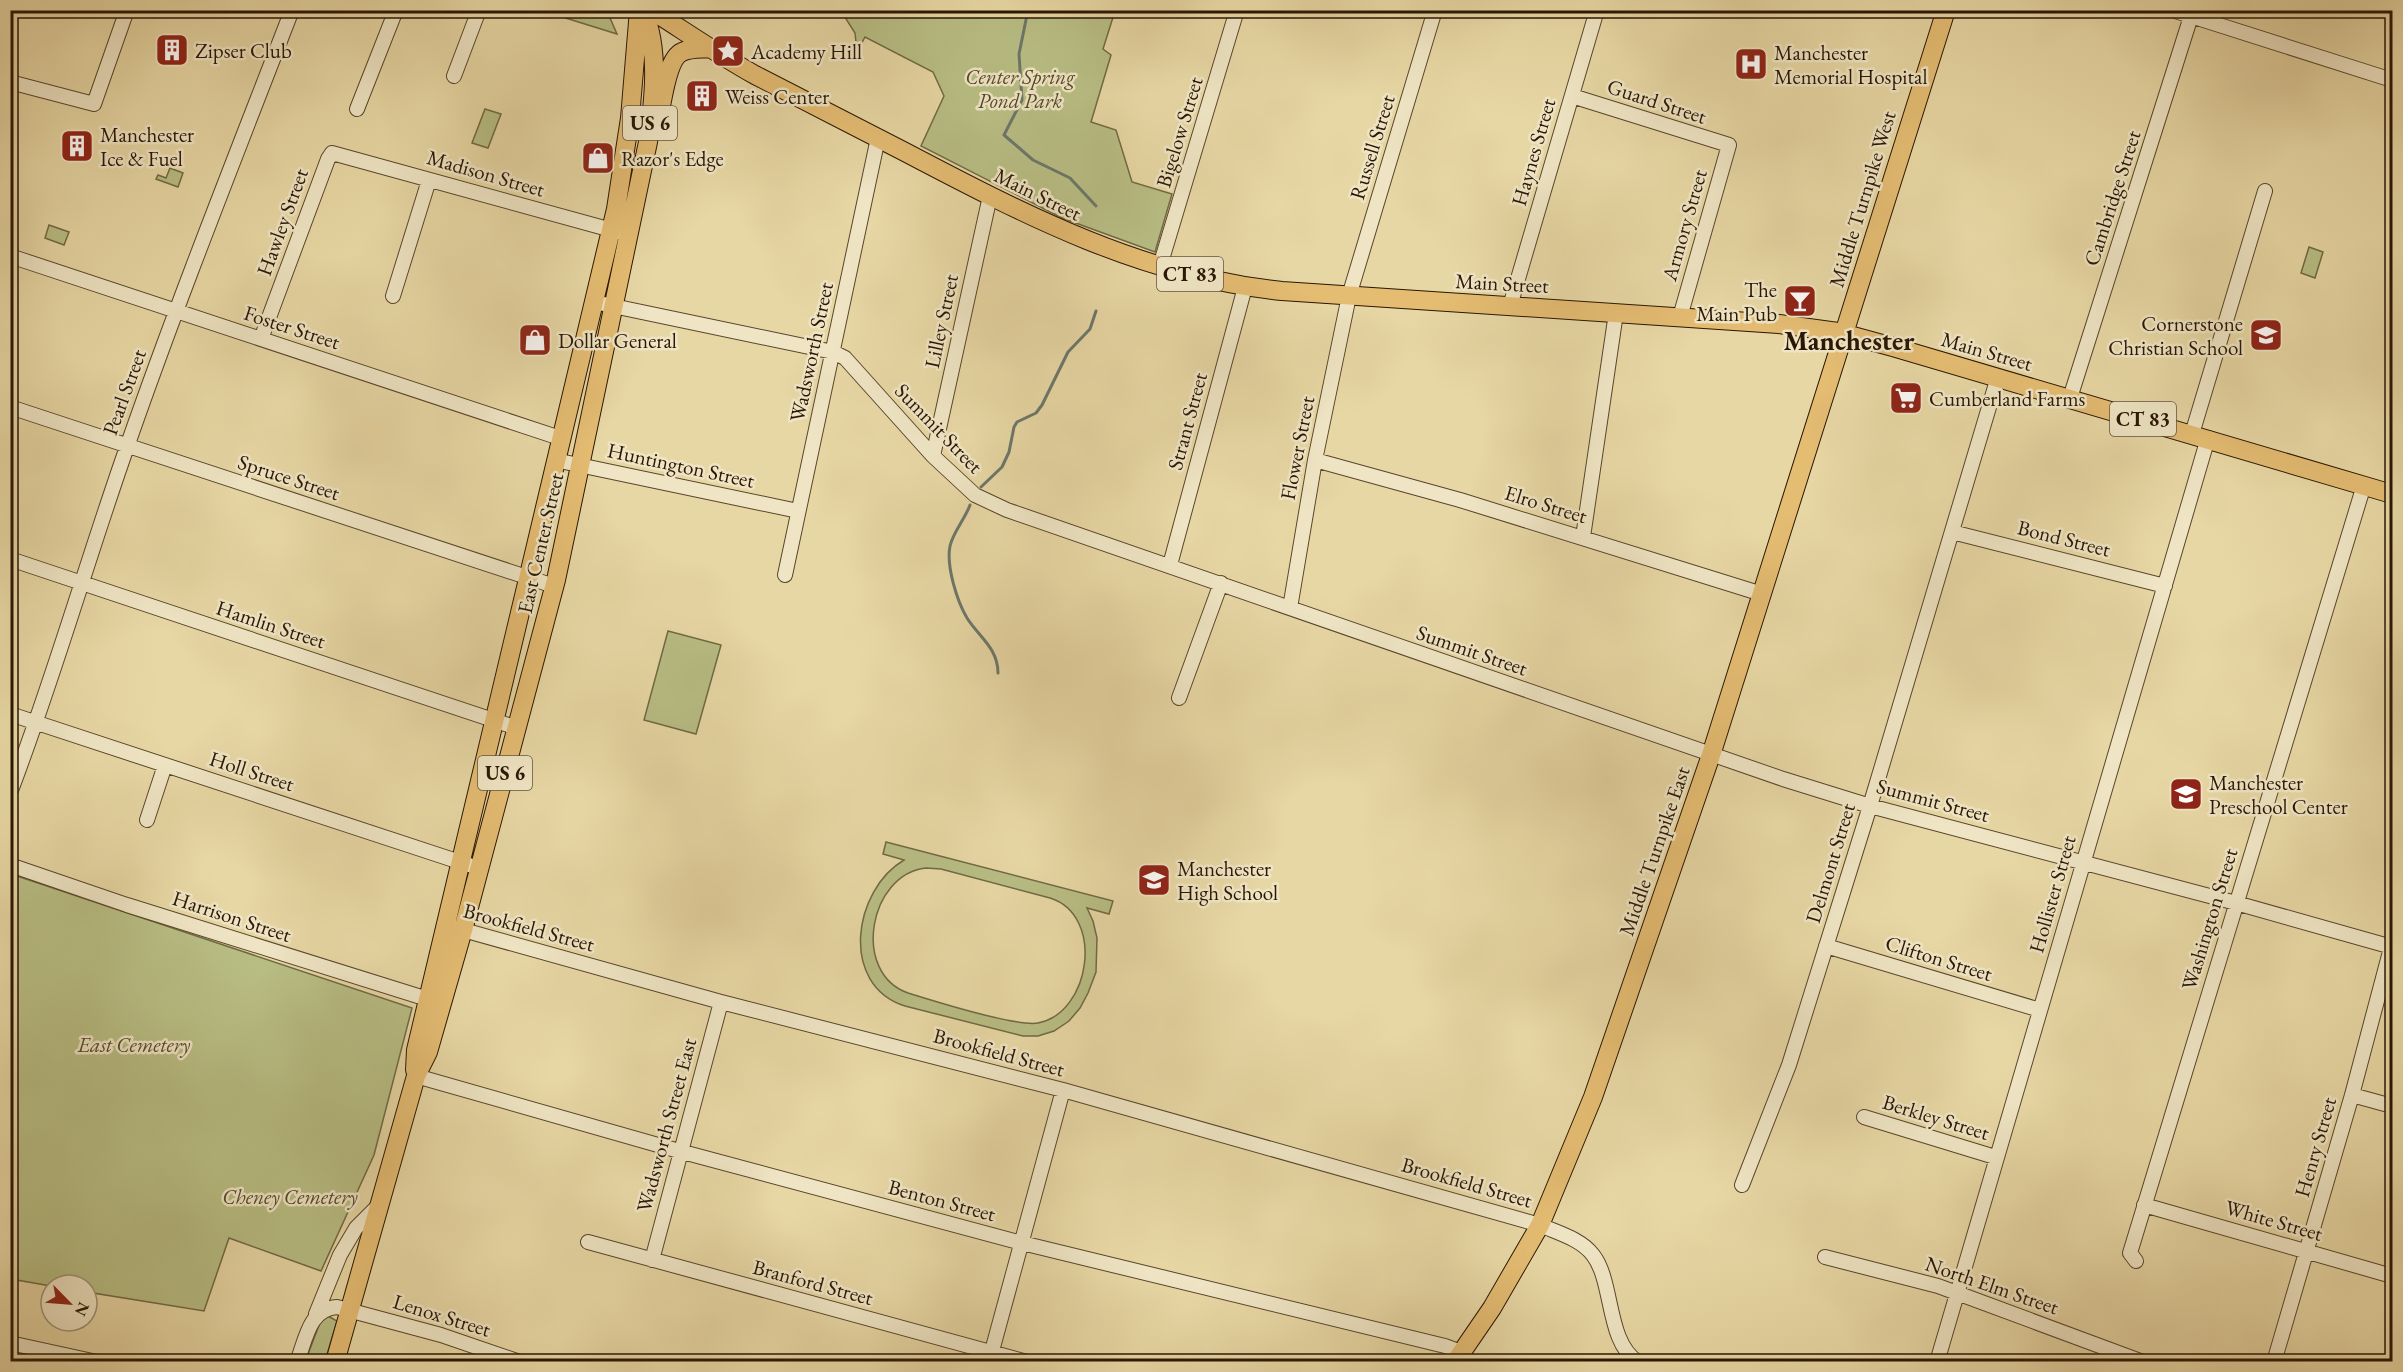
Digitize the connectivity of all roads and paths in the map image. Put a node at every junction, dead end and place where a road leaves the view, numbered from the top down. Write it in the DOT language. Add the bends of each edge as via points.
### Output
graph roads {
  1 [pos="127,10"];
  2 [pos="292,10"];
  3 [pos="396,10"];
  4 [pos="479,10"];
  5 [pos="641,10"];
  6 [pos="651,10"];
  7 [pos="1238,10"];
  8 [pos="1435,10"];
  9 [pos="1597,10"];
  10 [pos="1946,10"];
  11 [pos="2172,10"];
  12 [pos="2193,14"];
  13 [pos="711,48"];
  14 [pos="454,76"];
  15 [pos="2392,80"];
  16 [pos="10,82"];
  17 [pos="1572,96"];
  18 [pos="357,109"];
  19 [pos="878,138"];
  20 [pos="627,139"];
  21 [pos="648,142"];
  22 [pos="1729,145"];
  23 [pos="331,154"];
  24 [pos="429,180"];
  25 [pos="2265,191"];
  26 [pos="990,196"];
  27 [pos="611,230"];
  28 [pos="630,235"];
  29 [pos="10,255"];
  30 [pos="1160,266"];
  31 [pos="1245,287"];
  32 [pos="393,296"];
  33 [pos="1349,296"];
  34 [pos="594,302"];
  35 [pos="615,306"];
  36 [pos="1510,306"];
  37 [pos="176,311"];
  38 [pos="1616,313"];
  39 [pos="1680,317"];
  40 [pos="1845,333"];
  41 [pos="261,339"];
  42 [pos="833,352"];
  43 [pos="1998,377"];
  44 [pos="2070,398"];
  45 [pos="10,407"];
  46 [pos="2200,436"];
  47 [pos="560,438"];
  48 [pos="127,446"];
  49 [pos="933,456"];
  50 [pos="555,460"];
  51 [pos="1316,460"];
  52 [pos="581,466"];
  53 [pos="2364,485"];
  54 [pos="2392,494"];
  55 [pos="798,511"];
  56 [pos="1952,532"];
  57 [pos="1583,537"];
  58 [pos="10,559"];
  59 [pos="1170,566"];
  60 [pos="785,575"];
  61 [pos="527,578"];
  62 [pos="1221,583"];
  63 [pos="83,584"];
  64 [pos="554,586"];
  65 [pos="2165,586"];
  66 [pos="1762,594"];
  67 [pos="1290,608"];
  68 [pos="1179,698"];
  69 [pos="10,714"];
  70 [pos="494,720"];
  71 [pos="37,723"];
  72 [pos="517,729"];
  73 [pos="1712,756"];
  74 [pos="165,765"];
  75 [pos="10,793"];
  76 [pos="1870,806"];
  77 [pos="147,820"];
  78 [pos="460,861"];
  79 [pos="2083,861"];
  80 [pos="10,865"];
  81 [pos="480,869"];
  82 [pos="2236,903"];
  83 [pos="445,926"];
  84 [pos="464,930"];
  85 [pos="1826,946"];
  86 [pos="2392,946"];
  87 [pos="435,1002"];
  88 [pos="721,1002"];
  89 [pos="2040,1010"];
  90 [pos="416,1076"];
  91 [pos="1063,1090"];
  92 [pos="2352,1095"];
  93 [pos="2392,1106"];
  94 [pos="1864,1117"];
  95 [pos="679,1151"];
  96 [pos="1995,1157"];
  97 [pos="1742,1185"];
  98 [pos="382,1201"];
  99 [pos="2144,1205"];
  100 [pos="1540,1225"];
  101 [pos="588,1242"];
  102 [pos="1022,1242"];
  103 [pos="2307,1252"];
  104 [pos="1825,1257"];
  105 [pos="652,1260"];
  106 [pos="2136,1261"];
  107 [pos="2392,1276"];
  108 [pos="1956,1292"];
  109 [pos="350,1310"];
  110 [pos="315,1315"];
  111 [pos="10,1343"];
  112 [pos="990,1357"];
  113 [pos="1458,1357"];
  114 [pos="97,1362"];
  115 [pos="297,1362"];
  116 [pos="335,1362"];
  117 [pos="520,1362"];
  118 [pos="1027,1362"];
  119 [pos="1638,1362"];
  120 [pos="1937,1362"];
  121 [pos="2143,1362"];
  122 [pos="2274,1362"];
  1 -- 16 [label="street" via="94,104"];
  2 -- 37 [label="street, Pearl Street"];
  3 -- 18 [label="street"];
  4 -- 14 [label="street"];
  5 -- 20 [label="main road, East Center Street / US 6"];
  5 -- 21 [label="main road, East Center Street / US 6" via="650,27 653,54"];
  6 -- 13 [label="main road, Main Street / CT 83"];
  7 -- 30 [label="street, Bigelow Street"];
  8 -- 33 [label="street, Russell Street"];
  9 -- 17 [label="street, Haynes Street"];
  10 -- 40 [label="main road, Middle Turnpike West"];
  11 -- 12 [label="street"];
  12 -- 15 [label="street"];
  12 -- 44 [label="street, Cambridge Street"];
  13 -- 19 [label="main road, Main Street / CT 83" via="756,76"];
  13 -- 21 [label="main road" via="686,51 674,58 658,120"];
  17 -- 22 [label="street, Guard Street"];
  17 -- 36 [label="street, Haynes Street"];
  19 -- 26 [label="main road, Main Street / CT 83"];
  19 -- 42 [label="street, Wadsworth Street"];
  20 -- 21 [label="main road"];
  20 -- 27 [label="main road, East Center Street / US 6"];
  21 -- 28 [label="main road, East Center Street / US 6"];
  22 -- 39 [label="street, Armory Street"];
  23 -- 24 [label="street, Madison Street"];
  23 -- 41 [label="street, Hawley Street"];
  24 -- 27 [label="street, Madison Street"];
  24 -- 32 [label="street"];
  25 -- 46 [label="street, Hollister Street"];
  26 -- 30 [label="main road, Main Street / CT 83" via="1078,238"];
  26 -- 49 [label="street, Lilley Street"];
  27 -- 28 [label="street, Madison Street"];
  27 -- 34 [label="main road, East Center Street / US 6"];
  28 -- 35 [label="main road, East Center Street / US 6"];
  29 -- 37 [label="street, Foster Street"];
  30 -- 31 [label="main road, Main Street / CT 83"];
  31 -- 33 [label="main road, Main Street / CT 83"];
  31 -- 59 [label="street, Strant Street"];
  33 -- 36 [label="main road, Main Street / CT 83"];
  33 -- 51 [label="street, Flower Street"];
  34 -- 35 [label="street, Summit Street"];
  34 -- 47 [label="main road, East Center Street / US 6"];
  35 -- 42 [label="street, Summit Street"];
  35 -- 52 [label="main road, East Center Street / US 6"];
  36 -- 38 [label="main road, Main Street / CT 83"];
  37 -- 41 [label="street, Foster Street"];
  37 -- 48 [label="street, Pearl Street"];
  38 -- 39 [label="main road, Main Street / CT 83"];
  38 -- 57 [label="street"];
  39 -- 40 [label="main road, Main Street / CT 83"];
  40 -- 43 [label="main road, Main Street / CT 83"];
  40 -- 66 [label="main road, Middle Turnpike East"];
  41 -- 47 [label="street, Foster Street"];
  42 -- 49 [label="street, Summit Street" via="844,358"];
  42 -- 55 [label="street, Wadsworth Street"];
  43 -- 44 [label="main road, Main Street / CT 83"];
  43 -- 56 [label="street, Delmont Street"];
  44 -- 46 [label="main road, Main Street / CT 83"];
  45 -- 48 [label="street, Spruce Street"];
  46 -- 53 [label="main road, Main Street / CT 83"];
  46 -- 65 [label="street, Hollister Street"];
  47 -- 50 [label="main road, East Center Street / US 6"];
  48 -- 61 [label="street, Spruce Street"];
  48 -- 63 [label="street, Pearl Street"];
  49 -- 59 [label="street, Summit Street" via="978,497"];
  50 -- 52 [label="street, Huntington Street"];
  50 -- 61 [label="main road, East Center Street / US 6"];
  51 -- 57 [label="street, Elro Street"];
  51 -- 67 [label="street, Flower Street"];
  52 -- 55 [label="street, Huntington Street"];
  52 -- 64 [label="main road, East Center Street / US 6"];
  53 -- 54 [label="main road, Main Street / CT 83"];
  53 -- 82 [label="street, Washington Street"];
  55 -- 60 [label="street, Wadsworth Street"];
  56 -- 65 [label="street, Bond Street"];
  56 -- 76 [label="street, Delmont Street"];
  57 -- 66 [label="street, Elro Street"];
  58 -- 63 [label="street, Hamlin Street"];
  59 -- 62 [label="street, Summit Street"];
  61 -- 64 [label="street, Spruce Street"];
  61 -- 70 [label="main road, East Center Street / US 6"];
  62 -- 67 [label="street, Summit Street"];
  62 -- 68 [label="street"];
  63 -- 70 [label="street, Hamlin Street"];
  63 -- 71 [label="street, Pearl Street"];
  64 -- 72 [label="main road, East Center Street / US 6"];
  65 -- 79 [label="street, Hollister Street"];
  66 -- 73 [label="main road, Middle Turnpike East"];
  67 -- 73 [label="street, Summit Street"];
  69 -- 71 [label="street, Holl Street"];
  70 -- 72 [label="street, Hamlin Street"];
  70 -- 78 [label="main road, East Center Street / US 6"];
  71 -- 74 [label="street, Holl Street"];
  71 -- 75 [label="street, Pearl Street"];
  72 -- 81 [label="main road, East Center Street / US 6"];
  73 -- 76 [label="street, Summit Street"];
  73 -- 100 [label="main road, Middle Turnpike East" via="1593,1097"];
  74 -- 77 [label="street"];
  74 -- 78 [label="street, Holl Street"];
  76 -- 79 [label="street, Summit Street"];
  76 -- 85 [label="street, Delmont Street"];
  78 -- 81 [label="street, Holl Street"];
  78 -- 83 [label="main road, East Center Street / US 6"];
  79 -- 82 [label="street, Summit Street"];
  79 -- 89 [label="street, Hollister Street"];
  80 -- 87 [label="street, Harrison Street"];
  81 -- 84 [label="main road, East Center Street / US 6"];
  82 -- 86 [label="street, Summit Street"];
  82 -- 99 [label="street, Washington Street"];
  83 -- 84 [label="street, Brookfield Street"];
  83 -- 87 [label="main road, East Center Street / US 6"];
  84 -- 87 [label="main road, East Center Street / US 6"];
  84 -- 88 [label="street, Brookfield Street"];
  85 -- 89 [label="street, Clifton Street"];
  85 -- 97 [label="street, Delmont Street" via="1789,1065"];
  86 -- 92 [label="street, Henry Street"];
  87 -- 90 [label="main road, East Center Street / US 6" via="428,1052"];
  88 -- 91 [label="street, Brookfield Street"];
  88 -- 95 [label="street, Wadsworth Street East"];
  89 -- 96 [label="street, Hollister Street"];
  90 -- 95 [label="street, Benton Street"];
  90 -- 98 [label="main road, East Center Street / US 6"];
  91 -- 100 [label="street, Brookfield Street"];
  91 -- 102 [label="street"];
  92 -- 93 [label="street"];
  92 -- 103 [label="street, Henry Street"];
  94 -- 96 [label="street, Berkley Street"];
  95 -- 102 [label="street, Benton Street"];
  95 -- 105 [label="street, Wadsworth Street East"];
  96 -- 108 [label="street, Hollister Street"];
  98 -- 109 [label="main road, East Center Street / US 6"];
  98 -- 110 [label="street" via="348,1240"];
  99 -- 103 [label="street, White Street"];
  99 -- 106 [label="street, Washington Street" via="2130,1253"];
  100 -- 113 [label="main road, Middle Turnpike East" via="1492,1308"];
  100 -- 119 [label="street, Brookfield Street" via="1578,1242 1592,1253 1601,1267 1616,1329 1631,1358"];
  101 -- 105 [label="street, Branford Street"];
  102 -- 112 [label="street"];
  102 -- 113 [label="street, Benton Street" via="1433,1343"];
  103 -- 107 [label="street, White Street"];
  103 -- 122 [label="street, Henry Street"];
  104 -- 108 [label="street, North Elm Street"];
  105 -- 112 [label="street, Branford Street"];
  108 -- 120 [label="street, Hollister Street"];
  108 -- 121 [label="street, North Elm Street"];
  109 -- 110 [label="street, Lenox Street" via="326,1308"];
  109 -- 116 [label="main road, East Center Street / US 6"];
  109 -- 117 [label="street, Lenox Street"];
  110 -- 115 [label="street"];
  111 -- 114 [label="street"];
  112 -- 118 [label="street, Branford Street"];
}
